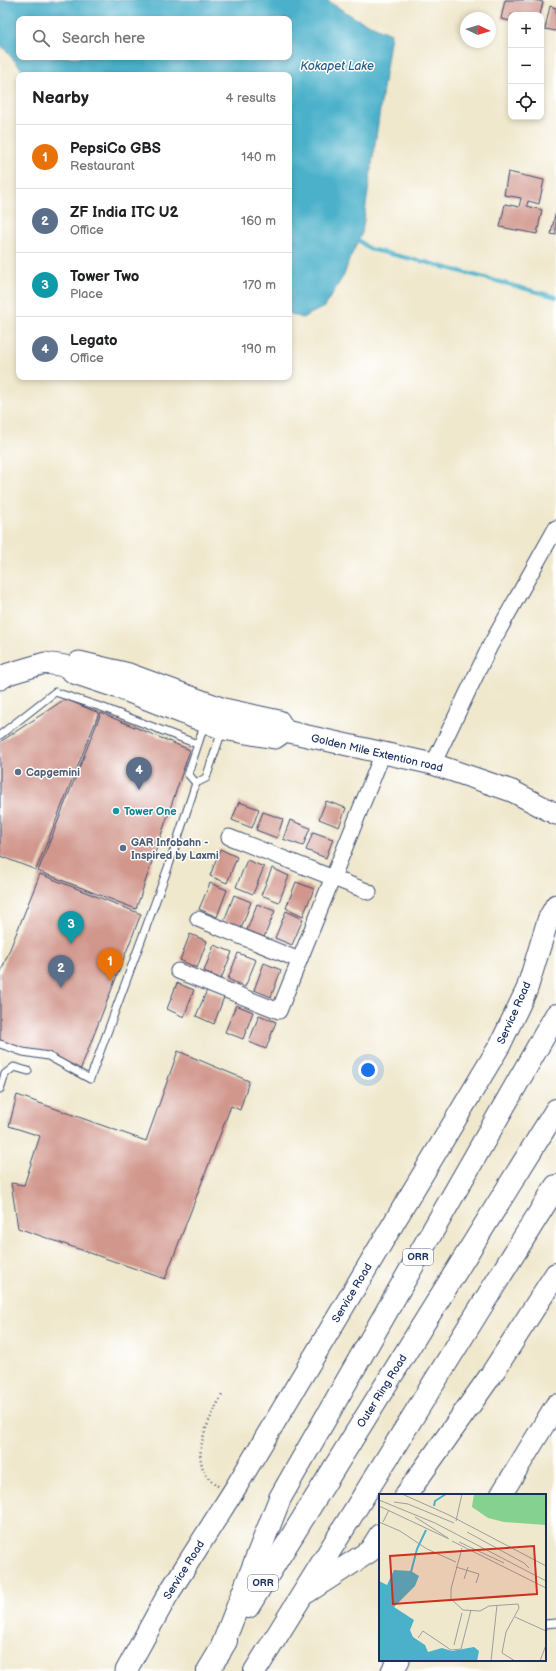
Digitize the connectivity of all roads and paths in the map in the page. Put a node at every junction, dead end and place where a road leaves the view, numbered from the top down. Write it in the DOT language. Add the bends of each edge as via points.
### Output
graph roads {
  1 [pos="556,528"];
  2 [pos="65,666"];
  3 [pos="0,679"];
  4 [pos="214,726"];
  5 [pos="285,731"];
  6 [pos="0,736"];
  7 [pos="197,744"];
  8 [pos="383,753"];
  9 [pos="433,764"];
  10 [pos="196,783"];
  11 [pos="556,814"];
  12 [pos="229,837"];
  13 [pos="332,878"];
  14 [pos="369,892"];
  15 [pos="556,905"];
  16 [pos="198,919"];
  17 [pos="299,960"];
  18 [pos="178,971"];
  19 [pos="556,1015"];
  20 [pos="0,1044"];
  21 [pos="28,1070"];
  22 [pos="0,1089"];
  23 [pos="556,1110"];
  24 [pos="556,1186"];
  25 [pos="556,1274"];
  26 [pos="223,1393"];
  27 [pos="556,1405"];
  28 [pos="236,1487"];
  29 [pos="407,1494"];
  30 [pos="502,1494"];
  31 [pos="379,1537"];
  32 [pos="301,1596"];
  33 [pos="556,1623"];
  34 [pos="546,1624"];
  35 [pos="398,1661"];
  36 [pos="213,1662"];
  37 [pos="126,1671"];
  38 [pos="254,1671"];
  39 [pos="392,1671"];
  1 -- 9 [label="street" via="490,646"];
  2 -- 3 [label="main road, Golden Mile Extention road" via="45,663 8,674"];
  2 -- 4 [label="main road, Golden Mile Extention road" via="74,673"];
  2 -- 5 [label="main road, Golden Mile Extention road" via="76,662 130,674 224,709 279,721"];
  4 -- 5 [label="main road, Golden Mile Extention road" via="275,738"];
  4 -- 7 [label="lane"];
  4 -- 10 [label="lane" via="206,778"];
  5 -- 8 [label="main road, Golden Mile Extention road"];
  6 -- 7 [label="lane" via="55,692"];
  7 -- 10 [label="lane" via="188,774"];
  8 -- 9 [label="main road, Golden Mile Extention road"];
  8 -- 13 [label="street"];
  9 -- 11 [label="main road, Golden Mile Extention road" via="512,791"];
  10 -- 20 [label="lane" via="169,866 90,1079 48,1056 23,1052"];
  12 -- 13 [label="street"];
  13 -- 14 [label="street"];
  13 -- 17 [label="street"];
  15 -- 28 [label="main road, Service Road" via="548,920 526,989 500,1045"];
  16 -- 17 [label="street"];
  17 -- 18 [label="street" via="279,1011"];
  19 -- 36 [label="highway, ORR" via="280,1498"];
  21 -- 22 [label="lane" via="14,1067 5,1074"];
  23 -- 36 [label="highway, Outer Ring Road / ORR"];
  24 -- 32 [label="highway"];
  25 -- 29 [label="highway" via="491,1375"];
  26 -- 28 [label="path" via="203,1437 200,1462 203,1472 212,1482 221,1487"];
  27 -- 30 [label="main road"];
  28 -- 37 [label="main road, Service Road" via="167,1596"];
  31 -- 32 [label="highway" via="370,1551"];
  32 -- 38 [label="highway"];
  33 -- 34 [label="lane"];
  35 -- 39 [label="main road"];
}
